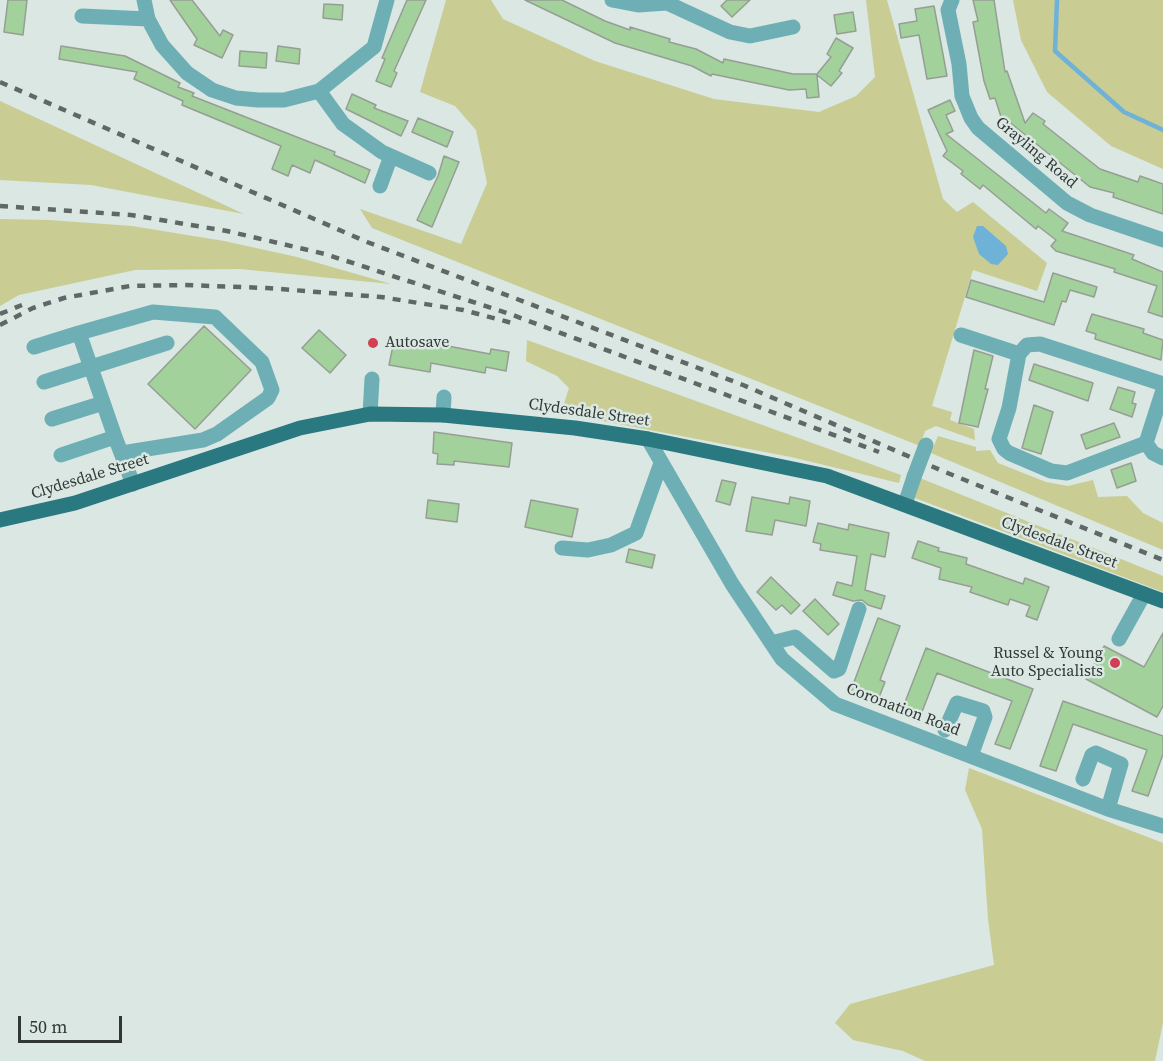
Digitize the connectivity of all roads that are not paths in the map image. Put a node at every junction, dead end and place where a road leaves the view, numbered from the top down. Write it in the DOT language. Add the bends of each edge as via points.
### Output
graph roads {
  1 [pos="144,0"];
  2 [pos="387,0"];
  3 [pos="612,0"];
  4 [pos="952,0"];
  5 [pos="667,1"];
  6 [pos="82,16"];
  7 [pos="148,19"];
  8 [pos="794,27"];
  9 [pos="319,91"];
  10 [pos="391,156"];
  11 [pos="429,173"];
  12 [pos="380,186"];
  13 [pos="1163,240"];
  14 [pos="79,333"];
  15 [pos="961,335"];
  16 [pos="167,343"];
  17 [pos="34,347"];
  18 [pos="1019,354"];
  19 [pos="92,367"];
  20 [pos="372,379"];
  21 [pos="44,382"];
  22 [pos="1163,384"];
  23 [pos="1163,390"];
  24 [pos="444,397"];
  25 [pos="103,403"];
  26 [pos="370,414"];
  27 [pos="443,414"];
  28 [pos="52,419"];
  29 [pos="115,438"];
  30 [pos="648,439"];
  31 [pos="1146,443"];
  32 [pos="926,445"];
  33 [pos="122,453"];
  34 [pos="61,455"];
  35 [pos="1163,458"];
  36 [pos="661,463"];
  37 [pos="133,484"];
  38 [pos="905,504"];
  39 [pos="0,520"];
  40 [pos="562,548"];
  41 [pos="1144,594"];
  42 [pos="1163,601"];
  43 [pos="859,609"];
  44 [pos="1119,639"];
  45 [pos="771,643"];
  46 [pos="945,730"];
  47 [pos="971,756"];
  48 [pos="1083,779"];
  49 [pos="1108,809"];
  50 [pos="1163,826"];
  1 -- 7 [label="street"];
  2 -- 9 [label="street" via="374,46"];
  3 -- 5 [label="street" via="638,5"];
  4 -- 13 [label="street, Grayling Road" via="948,10 962,96 978,128 1067,203"];
  5 -- 8 [label="street" via="730,32 750,36"];
  6 -- 7 [label="street"];
  7 -- 9 [label="street" via="162,45 187,73 212,90 258,100 284,100"];
  9 -- 10 [label="street" via="344,124"];
  10 -- 11 [label="street"];
  10 -- 12 [label="street"];
  14 -- 17 [label="street"];
  14 -- 19 [label="street"];
  14 -- 33 [label="street" via="153,312 215,317 262,362 269,377 272,390 268,398 217,434 203,441"];
  15 -- 18 [label="street"];
  16 -- 19 [label="street"];
  18 -- 22 [label="street" via="1028,345 1040,344"];
  18 -- 31 [label="street" via="1009,408 1000,432 1004,449 1051,471 1067,473"];
  19 -- 21 [label="street"];
  19 -- 25 [label="street"];
  20 -- 26 [label="street"];
  23 -- 31 [label="street"];
  24 -- 27 [label="street"];
  25 -- 28 [label="street"];
  25 -- 29 [label="street"];
  26 -- 27 [label="main road, Clydesdale Street"];
  26 -- 37 [label="main road, Clydesdale Street" via="300,428"];
  27 -- 30 [label="main road, Clydesdale Street"];
  29 -- 33 [label="street"];
  29 -- 34 [label="street"];
  30 -- 36 [label="street, Coronation Road"];
  30 -- 38 [label="main road, Clydesdale Street" via="827,476"];
  31 -- 35 [label="street"];
  32 -- 38 [label="street, bridge"];
  33 -- 37 [label="street"];
  36 -- 40 [label="street" via="636,533 588,550"];
  36 -- 45 [label="street, Coronation Road"];
  37 -- 39 [label="main road, Clydesdale Street" via="75,503"];
  38 -- 41 [label="main road, Clydesdale Street"];
  41 -- 42 [label="main road, Clydesdale Street"];
  41 -- 44 [label="street"];
  43 -- 45 [label="street" via="839,669 834,671 795,637"];
  45 -- 47 [label="street, Coronation Road" via="782,659 835,704"];
  46 -- 47 [label="street" via="957,703 983,711 985,717"];
  47 -- 49 [label="street, Coronation Road"];
  48 -- 49 [label="street" via="1096,753 1121,764"];
  49 -- 50 [label="street, Coronation Road"];
}
